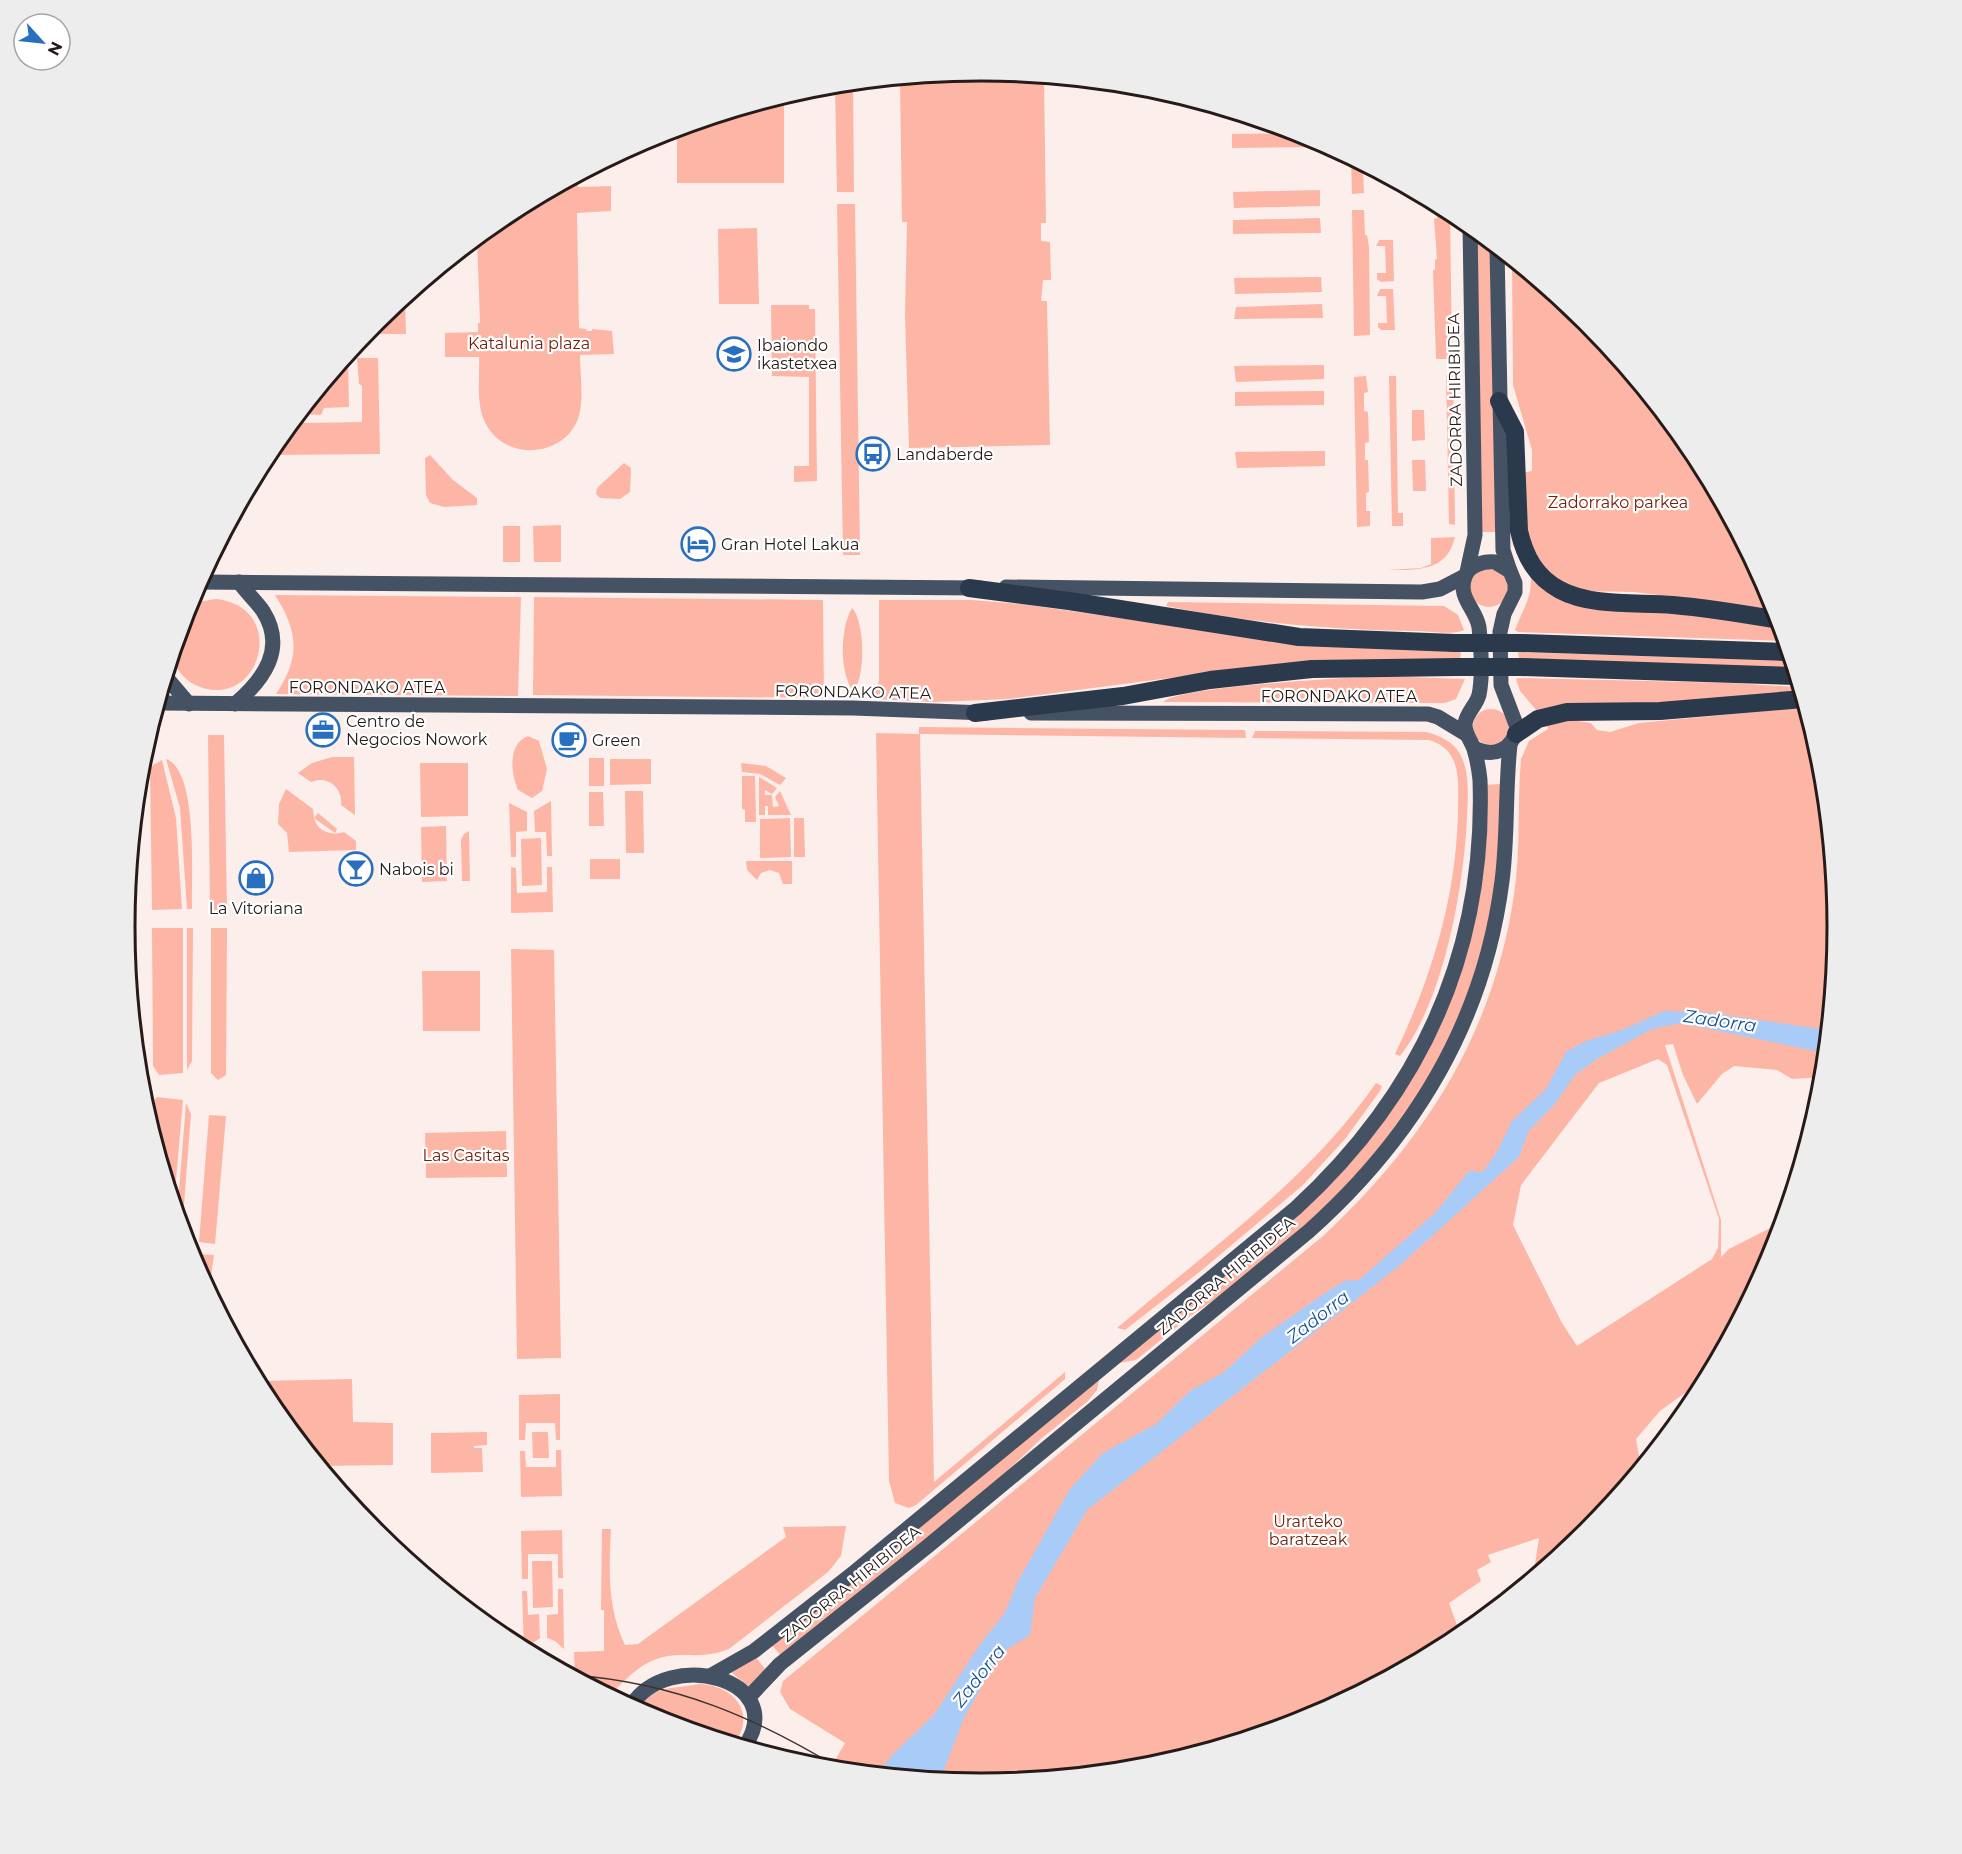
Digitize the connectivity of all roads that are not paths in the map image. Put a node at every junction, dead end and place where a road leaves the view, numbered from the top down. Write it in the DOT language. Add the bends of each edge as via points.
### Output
graph roads {
  1 [pos="1470,238"];
  2 [pos="1497,257"];
  3 [pos="1499,401"];
  4 [pos="1510,571"];
  5 [pos="1466,574"];
  6 [pos="209,582"];
  7 [pos="239,582"];
  8 [pos="969,588"];
  9 [pos="1769,618"];
  10 [pos="1781,652"];
  11 [pos="1788,676"];
  12 [pos="171,683"];
  13 [pos="1795,700"];
  14 [pos="165,703"];
  15 [pos="189,704"];
  16 [pos="235,704"];
  17 [pos="975,713"];
  18 [pos="1470,740"];
  19 [pos="1513,740"];
  20 [pos="710,1676"];
  21 [pos="748,1698"];
  22 [pos="636,1699"];
  23 [pos="748,1740"];
  1 -- 5 [label="main road, ZADORRA HIRIBIDEA" via="1475,535"];
  2 -- 3 [label="main road"];
  3 -- 4 [label="main road" via="1503,550"];
  3 -- 9 [label="highway" via="1515,432 1522,546 1533,567 1551,584 1591,599 1695,607"];
  4 -- 5 [label="main road" via="1488,561 1475,565"];
  4 -- 19 [label="main road, ZADORRA HIRIBIDEA" via="1515,592 1501,622 1501,678 1503,694 1516,720"];
  5 -- 8 [label="main road" via="1440,589 1422,592 1092,586"];
  5 -- 18 [label="main road" via="1464,595 1478,621 1480,667 1478,696 1466,720"];
  6 -- 7 [label="main road"];
  7 -- 8 [label="main road"];
  7 -- 16 [label="main road, FORONDAKO ATEA" via="264,612 273,643 266,671"];
  8 -- 10 [label="highway, bridge" via="1299,637"];
  11 -- 17 [label="highway, bridge" via="1521,667 1303,670"];
  12 -- 15 [label="main road"];
  13 -- 19 [label="highway" via="1660,711 1567,712 1538,719"];
  14 -- 15 [label="main road, FORONDAKO ATEA"];
  15 -- 16 [label="main road, FORONDAKO ATEA"];
  16 -- 17 [label="main road, FORONDAKO ATEA" via="853,708"];
  17 -- 18 [label="main road, FORONDAKO ATEA" via="1428,714"];
  18 -- 19 [label="main road" via="1492,753"];
  18 -- 20 [label="main road, ZADORRA HIRIBIDEA" via="1480,780 1477,863 1457,962 1420,1052 1383,1114 1354,1150 1296,1208 860,1568 754,1650"];
  19 -- 21 [label="main road, ZADORRA HIRIBIDEA" via="1502,881 1482,971 1445,1062 1398,1138 1342,1201 1302,1237 780,1664"];
  20 -- 21 [label="main road, ZADORRA HIRIBIDEA" via="732,1683"];
  20 -- 22 [label="main road, ZADORRA HIRIBIDEA" via="673,1677 657,1682"];
  21 -- 23 [label="main road" via="754,1727"];
}
